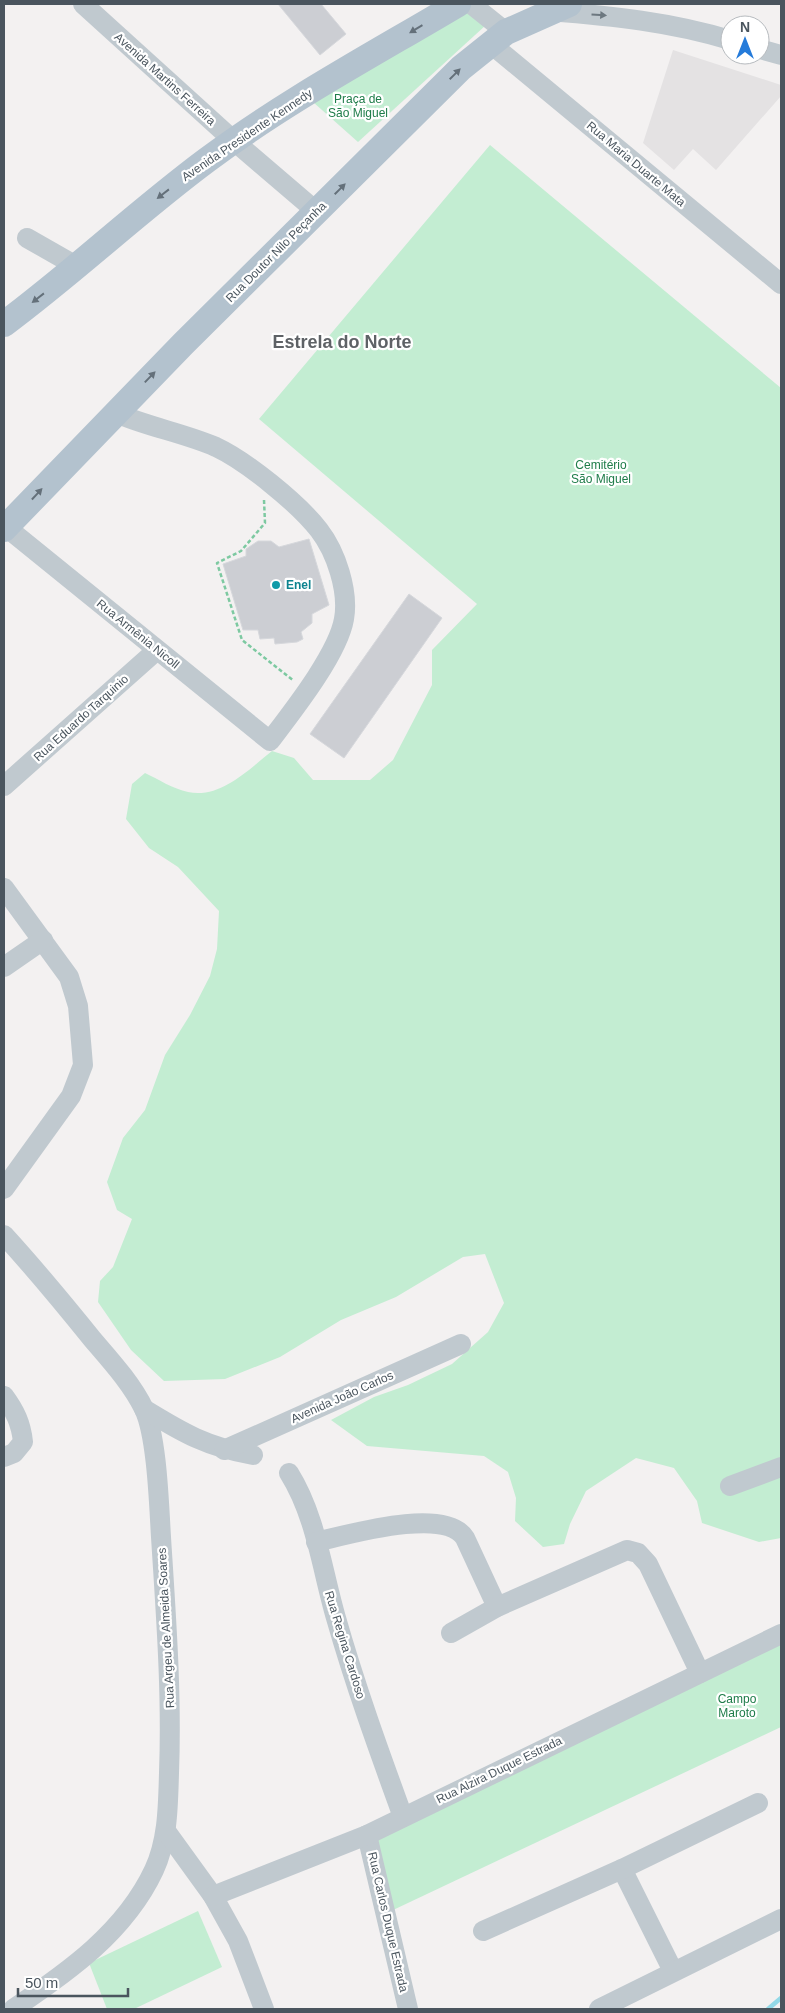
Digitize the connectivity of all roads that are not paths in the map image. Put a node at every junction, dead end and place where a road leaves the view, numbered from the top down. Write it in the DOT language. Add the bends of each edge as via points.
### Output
graph roads {
  1 [pos="83,4"];
  2 [pos="458,4"];
  3 [pos="471,4"];
  4 [pos="560,8"];
  5 [pos="720,37"];
  6 [pos="499,38"];
  7 [pos="234,141"];
  8 [pos="317,212"];
  9 [pos="27,238"];
  10 [pos="78,267"];
  11 [pos="781,284"];
  12 [pos="4,324"];
  13 [pos="116,413"];
  14 [pos="5,528"];
  15 [pos="157,650"];
  16 [pos="4,786"];
  17 [pos="4,888"];
  18 [pos="43,940"];
  19 [pos="4,967"];
  20 [pos="4,1189"];
  21 [pos="4,1235"];
  22 [pos="461,1344"];
  23 [pos="4,1396"];
  24 [pos="144,1409"];
  25 [pos="224,1450"];
  26 [pos="253,1455"];
  27 [pos="4,1457"];
  28 [pos="781,1467"];
  29 [pos="289,1473"];
  30 [pos="730,1486"];
  31 [pos="316,1542"];
  32 [pos="497,1607"];
  33 [pos="451,1633"];
  34 [pos="781,1634"];
  35 [pos="700,1673"];
  36 [pos="758,1803"];
  37 [pos="403,1817"];
  38 [pos="166,1831"];
  39 [pos="367,1835"];
  40 [pos="622,1868"];
  41 [pos="213,1896"];
  42 [pos="781,1919"];
  43 [pos="483,1931"];
  44 [pos="673,1971"];
  45 [pos="13,2009"];
  46 [pos="264,2009"];
  47 [pos="408,2009"];
  48 [pos="598,2009"];
  1 -- 7 [label="street, Avenida Martins Ferreira"];
  2 -- 7 [label="main road, Avenida Presidente Kennedy, one-way" via="322,84"];
  3 -- 6 [label="street, Rua Maria Duarte Mata"];
  4 -- 5 [label="street, one-way" via="691,28"];
  4 -- 6 [label="main road, Rua Doutor Nilo Peçanha"];
  8 -- 6 [label="main road, Rua Doutor Nilo Peçanha, one-way" via="461,68"];
  6 -- 11 [label="street, Rua Maria Duarte Mata"];
  7 -- 8 [label="street, Avenida Martins Ferreira"];
  7 -- 10 [label="main road, Avenida Presidente Kennedy, one-way" via="156,199"];
  13 -- 8 [label="main road, Rua Doutor Nilo Peçanha, one-way"];
  9 -- 10 [label="street"];
  10 -- 12 [label="main road, Avenida Presidente Kennedy, one-way"];
  14 -- 13 [label="main road, Rua Doutor Nilo Peçanha, one-way"];
  13 -- 15 [label="street, Rua Armênia Nicoll" via="217,448 262,478 319,530 336,560 344,592 344,619 334,644 307,692 270,742"];
  14 -- 15 [label="street, Rua Armênia Nicoll"];
  15 -- 16 [label="street, Rua Eduardo Tarquinio"];
  17 -- 18 [label="street"];
  18 -- 19 [label="street"];
  18 -- 20 [label="street" via="69,977 78,1006 83,1065 71,1096"];
  21 -- 24 [label="street, Rua Argeu de Almeida Soares" via="36,1269 117,1369"];
  22 -- 25 [label="street, Avenida João Carlos"];
  23 -- 27 [label="street" via="18,1419 23,1442 14,1453"];
  24 -- 25 [label="street" via="188,1436"];
  24 -- 38 [label="street, Rua Argeu de Almeida Soares" via="151,1432 168,1645 171,1727"];
  25 -- 26 [label="street"];
  28 -- 30 [label="street"];
  29 -- 31 [label="street, Rua Regina Cardoso"];
  31 -- 32 [label="street" via="409,1522 452,1528 466,1538"];
  31 -- 37 [label="street, Rua Regina Cardoso" via="370,1726"];
  32 -- 33 [label="street"];
  32 -- 35 [label="street" via="617,1553 627,1550 638,1553 648,1564"];
  34 -- 35 [label="street, Rua Alzira Duque Estrada"];
  35 -- 37 [label="street, Rua Alzira Duque Estrada"];
  36 -- 40 [label="street"];
  37 -- 39 [label="street, Rua Alzira Duque Estrada"];
  38 -- 41 [label="street"];
  38 -- 45 [label="street, Rua Argeu de Almeida Soares" via="154,1869 135,1902 104,1940 70,1971"];
  39 -- 41 [label="street, Rua Alzira Duque Estrada"];
  39 -- 47 [label="street, Rua Carlos Duque Estrada"];
  40 -- 43 [label="street"];
  40 -- 44 [label="street"];
  41 -- 46 [label="street" via="238,1940"];
  42 -- 44 [label="street"];
  44 -- 48 [label="street"];
}
